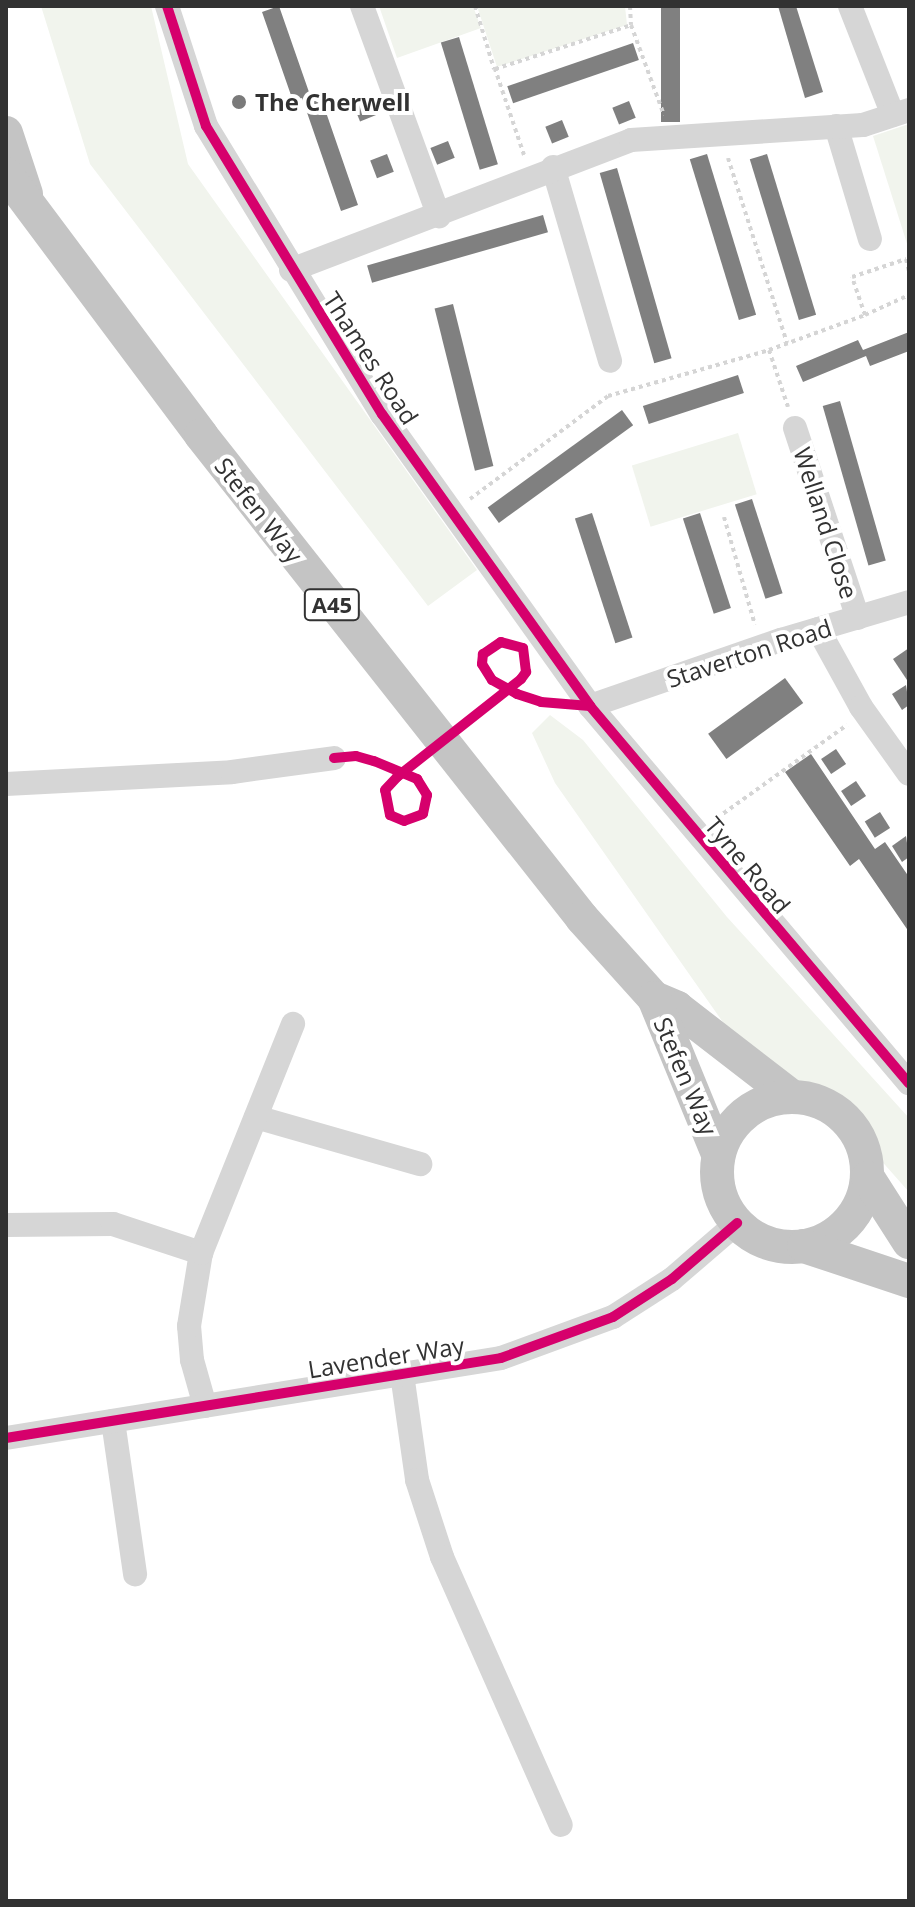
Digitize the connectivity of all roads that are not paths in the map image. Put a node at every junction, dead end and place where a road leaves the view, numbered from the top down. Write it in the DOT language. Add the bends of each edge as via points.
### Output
graph roads {
  1 [pos="167,6"];
  2 [pos="362,6"];
  3 [pos="850,6"];
  4 [pos="901,112"];
  5 [pos="836,126"];
  6 [pos="6,133"];
  7 [pos="542,171"];
  8 [pos="16,186"];
  9 [pos="439,216"];
  10 [pos="870,239"];
  11 [pos="291,270"];
  12 [pos="610,361"];
  13 [pos="795,428"];
  14 [pos="909,602"];
  15 [pos="858,618"];
  16 [pos="818,629"];
  17 [pos="590,706"];
  18 [pos="334,758"];
  19 [pos="909,774"];
  20 [pos="6,784"];
  21 [pos="654,998"];
  22 [pos="293,1024"];
  23 [pos="909,1083"];
  24 [pos="791,1096"];
  25 [pos="256,1117"];
  26 [pos="718,1154"];
  27 [pos="420,1164"];
  28 [pos="868,1178"];
  29 [pos="737,1223"];
  30 [pos="6,1225"];
  31 [pos="909,1242"];
  32 [pos="804,1246"];
  33 [pos="201,1253"];
  34 [pos="909,1281"];
  35 [pos="402,1374"];
  36 [pos="205,1406"];
  37 [pos="113,1421"];
  38 [pos="6,1438"];
  39 [pos="135,1574"];
  40 [pos="561,1825"];
  1 -- 11 [label="street, Thames Road" via="206,126"];
  2 -- 9 [label="street"];
  3 -- 4 [label="street"];
  4 -- 5 [label="street"];
  5 -- 7 [label="street" via="631,140"];
  5 -- 10 [label="street"];
  6 -- 8 [label="highway, A45"];
  7 -- 9 [label="street"];
  7 -- 12 [label="street"];
  8 -- 21 [label="highway, Stefen Way / A45" via="104,309 411,706 582,918"];
  9 -- 11 [label="street"];
  11 -- 17 [label="street, Thames Road" via="452,513"];
  13 -- 15 [label="street, Welland Close"];
  14 -- 15 [label="street, Staverton Road"];
  15 -- 16 [label="street, Staverton Road"];
  16 -- 17 [label="street, Staverton Road"];
  16 -- 19 [label="street" via="865,712"];
  17 -- 23 [label="street, Tyne Road"];
  18 -- 20 [label="street" via="232,772"];
  21 -- 24 [label="highway, Stefen Way / A45" via="677,1008"];
  21 -- 26 [label="highway, Stefen Way / A45"];
  22 -- 25 [label="street"];
  24 -- 26 [label="highway" via="744,1113"];
  24 -- 28 [label="highway" via="816,1100 847,1121 866,1153"];
  25 -- 27 [label="street"];
  25 -- 33 [label="street"];
  26 -- 29 [label="highway" via="723,1202"];
  28 -- 31 [label="highway"];
  28 -- 32 [label="highway" via="862,1203 847,1224 828,1239"];
  29 -- 32 [label="highway" via="756,1238 779,1246"];
  29 -- 35 [label="street, Lavender Way" via="672,1279 613,1317 501,1358"];
  30 -- 33 [label="street" via="113,1224"];
  32 -- 34 [label="highway"];
  33 -- 36 [label="street" via="189,1326"];
  35 -- 36 [label="street, Lavender Way"];
  35 -- 40 [label="street" via="417,1480 442,1557"];
  36 -- 37 [label="street, Lavender Way"];
  37 -- 38 [label="street, Lavender Way"];
  37 -- 39 [label="street"];
}
